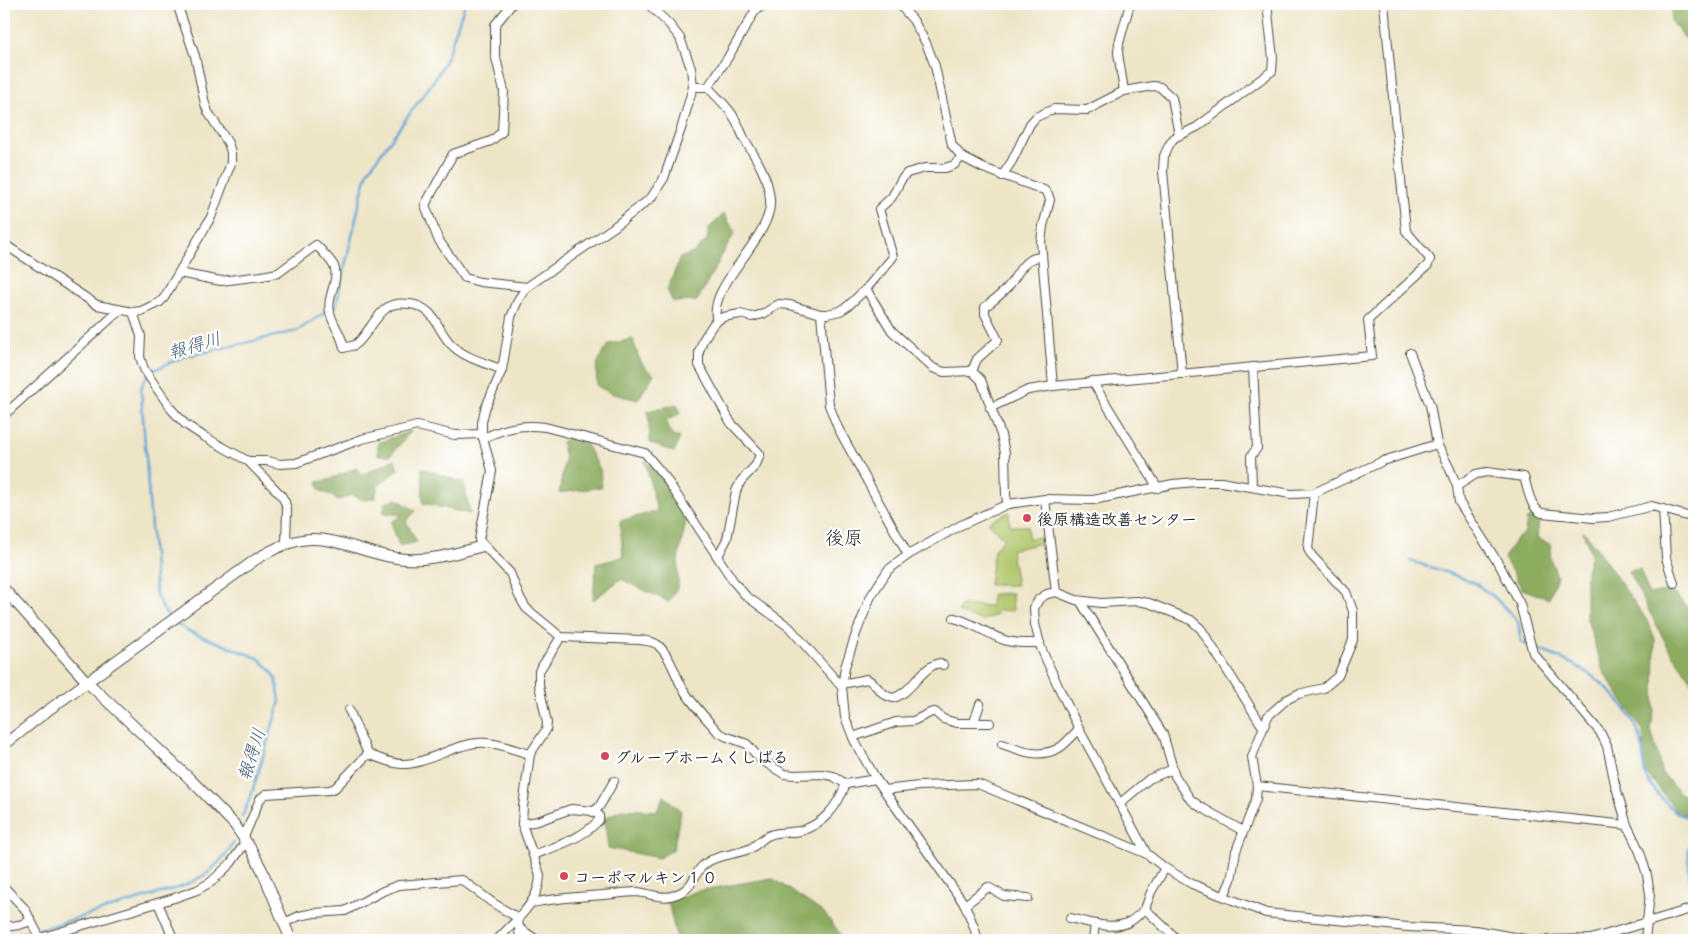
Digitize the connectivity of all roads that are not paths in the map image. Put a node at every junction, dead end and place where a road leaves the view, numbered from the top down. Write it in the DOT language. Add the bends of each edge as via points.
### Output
graph roads {
  1 [pos="177,4"];
  2 [pos="512,4"];
  3 [pos="648,4"];
  4 [pos="769,4"];
  5 [pos="899,4"];
  6 [pos="1130,4"];
  7 [pos="1267,4"];
  8 [pos="1384,4"];
  9 [pos="693,87"];
  10 [pos="708,87"];
  11 [pos="1124,91"];
  12 [pos="1179,135"];
  13 [pos="962,157"];
  14 [pos="1002,176"];
  15 [pos="4,244"];
  16 [pos="1042,258"];
  17 [pos="179,273"];
  18 [pos="527,287"];
  19 [pos="866,289"];
  20 [pos="120,310"];
  21 [pos="133,312"];
  22 [pos="821,314"];
  23 [pos="717,321"];
  24 [pos="1410,353"];
  25 [pos="1254,367"];
  26 [pos="502,370"];
  27 [pos="972,370"];
  28 [pos="1182,374"];
  29 [pos="1092,381"];
  30 [pos="1053,386"];
  31 [pos="990,408"];
  32 [pos="4,415"];
  33 [pos="482,436"];
  34 [pos="1436,444"];
  35 [pos="248,462"];
  36 [pos="1457,486"];
  37 [pos="1252,487"];
  38 [pos="1158,488"];
  39 [pos="1314,493"];
  40 [pos="1045,499"];
  41 [pos="1008,504"];
  42 [pos="1663,509"];
  43 [pos="1694,518"];
  44 [pos="286,543"];
  45 [pos="483,546"];
  46 [pos="908,554"];
  47 [pos="718,556"];
  48 [pos="1674,583"];
  49 [pos="4,589"];
  50 [pos="1056,592"];
  51 [pos="1080,600"];
  52 [pos="954,618"];
  53 [pos="560,637"];
  54 [pos="1040,643"];
  55 [pos="943,665"];
  56 [pos="87,682"];
  57 [pos="842,686"];
  58 [pos="980,704"];
  59 [pos="349,710"];
  60 [pos="974,722"];
  61 [pos="990,723"];
  62 [pos="1263,728"];
  63 [pos="1079,729"];
  64 [pos="853,737"];
  65 [pos="5,741"];
  66 [pos="1002,744"];
  67 [pos="368,754"];
  68 [pos="530,754"];
  69 [pos="1172,769"];
  70 [pos="876,779"];
  71 [pos="614,781"];
  72 [pos="846,784"];
  73 [pos="1257,786"];
  74 [pos="884,790"];
  75 [pos="1119,804"];
  76 [pos="591,811"];
  77 [pos="522,824"];
  78 [pos="1627,825"];
  79 [pos="1243,831"];
  80 [pos="244,838"];
  81 [pos="1147,854"];
  82 [pos="534,855"];
  83 [pos="1165,868"];
  84 [pos="4,887"];
  85 [pos="1224,896"];
  86 [pos="1028,898"];
  87 [pos="158,903"];
  88 [pos="532,903"];
  89 [pos="965,905"];
  90 [pos="1694,908"];
  91 [pos="1145,909"];
  92 [pos="518,918"];
  93 [pos="1070,918"];
  94 [pos="31,921"];
  95 [pos="1648,922"];
  96 [pos="284,923"];
  97 [pos="1095,924"];
  98 [pos="4,927"];
  99 [pos="519,928"];
  100 [pos="40,939"];
  101 [pos="540,939"];
  102 [pos="174,940"];
  103 [pos="291,940"];
  104 [pos="497,940"];
  105 [pos="520,940"];
  106 [pos="978,940"];
  107 [pos="1093,940"];
  108 [pos="1178,940"];
  109 [pos="1530,940"];
  110 [pos="1542,940"];
  111 [pos="1645,940"];
  1 -- 17 [label="street" via="195,56 205,104 231,152 211,217"];
  2 -- 18 [label="street" via="495,25 495,54 504,91 502,132 491,141 453,154 425,205 438,239 465,278"];
  3 -- 9 [label="street" via="680,38"];
  4 -- 10 [label="street" via="756,11"];
  5 -- 13 [label="street" via="926,43 935,66 952,145"];
  6 -- 11 [label="street" via="1118,53"];
  7 -- 12 [label="street" via="1272,72 1197,127"];
  8 -- 25 [label="street" via="1406,231 1430,259 1428,265 1368,320 1372,356"];
  9 -- 10 [label="street"];
  9 -- 18 [label="street" via="664,178 651,198"];
  10 -- 23 [label="street" via="735,118 759,162 768,184 770,200 764,224 731,273 717,302"];
  11 -- 12 [label="street" via="1160,87 1172,98"];
  11 -- 14 [label="street" via="1087,110 1054,109 1036,117"];
  12 -- 28 [label="street" via="1169,144 1164,156 1164,171"];
  13 -- 14 [label="street"];
  13 -- 19 [label="street" via="945,168 925,168 907,174 892,197 879,209 893,257"];
  14 -- 16 [label="street" via="1048,194 1050,200 1043,226"];
  15 -- 20 [label="street" via="97,305"];
  16 -- 27 [label="street" via="1032,257 1027,261 1008,288 985,308 998,340 977,359"];
  16 -- 30 [label="street"];
  17 -- 21 [label="street" via="160,302"];
  17 -- 26 [label="street" via="221,281 278,273 316,245 334,267 330,312 344,348 356,345 387,308 398,303 418,305 433,316 454,347"];
  18 -- 26 [label="street" via="511,317"];
  19 -- 22 [label="street" via="848,306"];
  19 -- 27 [label="street" via="892,331 933,368 944,372"];
  20 -- 21 [label="street"];
  20 -- 32 [label="street"];
  21 -- 35 [label="street" via="141,336 140,358 144,369 172,410 185,424"];
  22 -- 23 [label="street" via="779,304 763,314 752,317 740,314"];
  22 -- 46 [label="street" via="829,405 838,428"];
  23 -- 47 [label="street" via="703,340 699,365 732,423 760,454 756,465 736,491 727,539"];
  24 -- 34 [label="street" via="1430,405"];
  25 -- 28 [label="street"];
  25 -- 37 [label="street" via="1257,448 1251,456"];
  26 -- 33 [label="street" via="485,409"];
  27 -- 31 [label="street" via="980,380"];
  28 -- 29 [label="street"];
  29 -- 30 [label="street"];
  29 -- 38 [label="street"];
  30 -- 31 [label="street" via="1028,390"];
  31 -- 41 [label="street" via="1005,453"];
  33 -- 35 [label="street" via="455,435 418,426 362,438 296,463"];
  33 -- 45 [label="street" via="492,471 479,540"];
  33 -- 47 [label="street" via="512,426 528,425 644,453 665,477"];
  34 -- 36 [label="street"];
  34 -- 39 [label="street" via="1383,461"];
  35 -- 44 [label="street" via="285,502"];
  36 -- 42 [label="street" via="1476,474 1487,472 1524,477 1536,511 1542,513 1601,518 1652,506"];
  36 -- 78 [label="street" via="1459,502 1520,604 1533,653 1600,732 1607,746"];
  37 -- 38 [label="street" via="1196,482"];
  37 -- 39 [label="street" via="1291,494"];
  38 -- 40 [label="street" via="1093,500"];
  39 -- 62 [label="street" via="1308,549 1346,592 1354,611 1353,640 1338,676 1324,688 1286,700 1268,716"];
  40 -- 41 [label="street"];
  40 -- 50 [label="street"];
  41 -- 46 [label="street"];
  42 -- 43 [label="street"];
  42 -- 48 [label="street" via="1666,558"];
  44 -- 45 [label="street" via="300,539 331,540 378,554 417,560"];
  44 -- 56 [label="street" via="255,560"];
  45 -- 53 [label="street" via="510,573 526,608"];
  46 -- 57 [label="street" via="888,570 871,596 845,667"];
  47 -- 57 [label="street" via="746,596 789,628"];
  49 -- 56 [label="street"];
  50 -- 51 [label="street"];
  50 -- 54 [label="street" via="1039,599 1034,608"];
  51 -- 62 [label="street" via="1149,603 1191,620 1201,630"];
  51 -- 69 [label="street" via="1163,734"];
  52 -- 54 [label="street" via="966,620 1005,640"];
  53 -- 68 [label="street" via="539,671 547,723"];
  53 -- 72 [label="street" via="652,641 668,655 685,692 718,732 747,744 760,759 784,774 822,774"];
  54 -- 63 [label="street"];
  55 -- 57 [label="street" via="939,663 929,668 893,698 884,695 867,679"];
  56 -- 65 [label="street"];
  56 -- 80 [label="street" via="211,800"];
  57 -- 64 [label="street" via="845,717"];
  58 -- 60 [label="street"];
  59 -- 67 [label="street"];
  60 -- 61 [label="street"];
  60 -- 64 [label="street" via="950,722 932,712 913,721 896,722"];
  62 -- 73 [label="street" via="1252,757"];
  63 -- 66 [label="street" via="1059,748 1042,753 1025,753"];
  63 -- 75 [label="street"];
  64 -- 70 [label="street"];
  67 -- 68 [label="street" via="404,765 479,742"];
  67 -- 80 [label="street" via="330,790 266,794 260,799"];
  68 -- 77 [label="street"];
  69 -- 75 [label="street" via="1143,783"];
  69 -- 79 [label="street" via="1190,799"];
  70 -- 72 [label="street"];
  70 -- 74 [label="street"];
  71 -- 76 [label="street" via="598,807"];
  72 -- 88 [label="street" via="831,812 819,823 800,831 770,835 736,854 713,859 700,867 690,888 684,892 669,897 628,893 563,897"];
  73 -- 78 [label="street"];
  73 -- 79 [label="street" via="1256,800"];
  74 -- 81 [label="street" via="978,784"];
  74 -- 89 [label="street"];
  75 -- 81 [label="street"];
  76 -- 77 [label="street" via="571,809"];
  76 -- 82 [label="street" via="599,815 592,828"];
  77 -- 82 [label="street"];
  78 -- 95 [label="street" via="1647,875 1650,894"];
  79 -- 85 [label="street"];
  80 -- 87 [label="street" via="243,846 231,864 211,882"];
  80 -- 96 [label="street" via="262,870"];
  81 -- 83 [label="street"];
  82 -- 88 [label="street" via="540,882"];
  83 -- 85 [label="street" via="1192,884"];
  83 -- 91 [label="street"];
  84 -- 94 [label="street" via="25,909"];
  85 -- 109 [label="street" via="1266,913 1286,916 1475,930"];
  86 -- 89 [label="street" via="1004,896 988,887"];
  87 -- 100 [label="street"];
  87 -- 102 [label="street"];
  88 -- 92 [label="street"];
  89 -- 106 [label="street"];
  90 -- 95 [label="street"];
  91 -- 97 [label="street" via="1122,925"];
  91 -- 108 [label="street"];
  92 -- 96 [label="street" via="462,880 399,885 345,911 314,913"];
  92 -- 99 [label="street"];
  92 -- 104 [label="street"];
  93 -- 97 [label="street"];
  94 -- 98 [label="street"];
  94 -- 100 [label="street"];
  95 -- 110 [label="street" via="1591,939"];
  95 -- 111 [label="street"];
  96 -- 103 [label="street"];
  97 -- 107 [label="street"];
  99 -- 101 [label="street"];
  99 -- 105 [label="street"];
}
